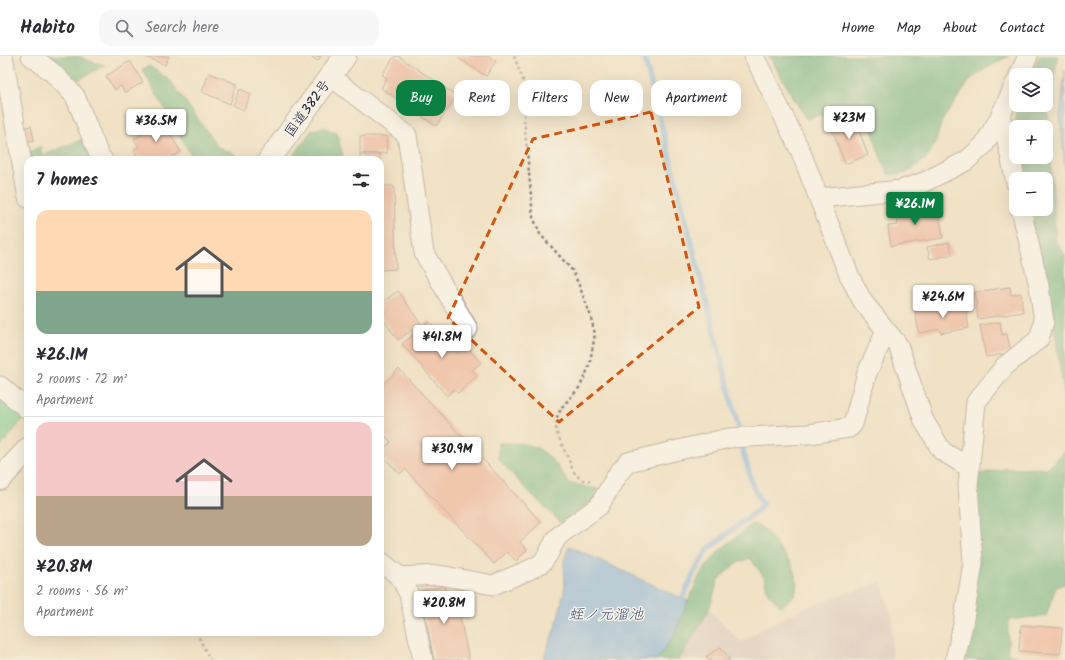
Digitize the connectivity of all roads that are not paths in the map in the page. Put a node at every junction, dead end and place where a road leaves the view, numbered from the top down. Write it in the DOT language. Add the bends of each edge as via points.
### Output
graph roads {
  1 [pos="3,56"];
  2 [pos="31,56"];
  3 [pos="345,56"];
  4 [pos="754,56"];
  5 [pos="1028,56"];
  6 [pos="1022,68"];
  7 [pos="330,76"];
  8 [pos="1009,97"];
  9 [pos="1000,117"];
  10 [pos="100,156"];
  11 [pos="272,156"];
  12 [pos="1014,172"];
  13 [pos="24,175"];
  14 [pos="819,198"];
  15 [pos="1024,216"];
  16 [pos="468,329"];
  17 [pos="886,331"];
  18 [pos="0,386"];
  19 [pos="24,406"];
  20 [pos="24,453"];
  21 [pos="970,468"];
  22 [pos="0,479"];
  23 [pos="384,564"];
  24 [pos="400,577"];
  25 [pos="423,660"];
  26 [pos="955,660"];
  1 -- 13 [label="street"];
  2 -- 10 [label="street" via="52,72 75,96"];
  3 -- 7 [label="highway, 国道382号"];
  4 -- 14 [label="street" via="800,150"];
  5 -- 6 [label="street"];
  7 -- 11 [label="highway, 国道382号"];
  7 -- 16 [label="street" via="407,135 424,253"];
  8 -- 9 [label="street"];
  9 -- 12 [label="street"];
  9 -- 14 [label="street" via="984,145 966,161 924,182 901,190"];
  14 -- 17 [label="street" via="849,275 863,302"];
  15 -- 21 [label="street" via="1044,322 1039,339 1005,366 976,402"];
  17 -- 21 [label="street" via="898,345 924,421 942,451"];
  17 -- 24 [label="street" via="868,373 853,424 849,428 809,434 729,438 628,462 617,475 599,506 562,533 542,563 529,570 493,585 439,575"];
  18 -- 19 [label="street"];
  20 -- 22 [label="highway"];
  21 -- 26 [label="street" via="968,485 973,563"];
  23 -- 24 [label="street"];
  24 -- 25 [label="street" via="409,594"];
}
